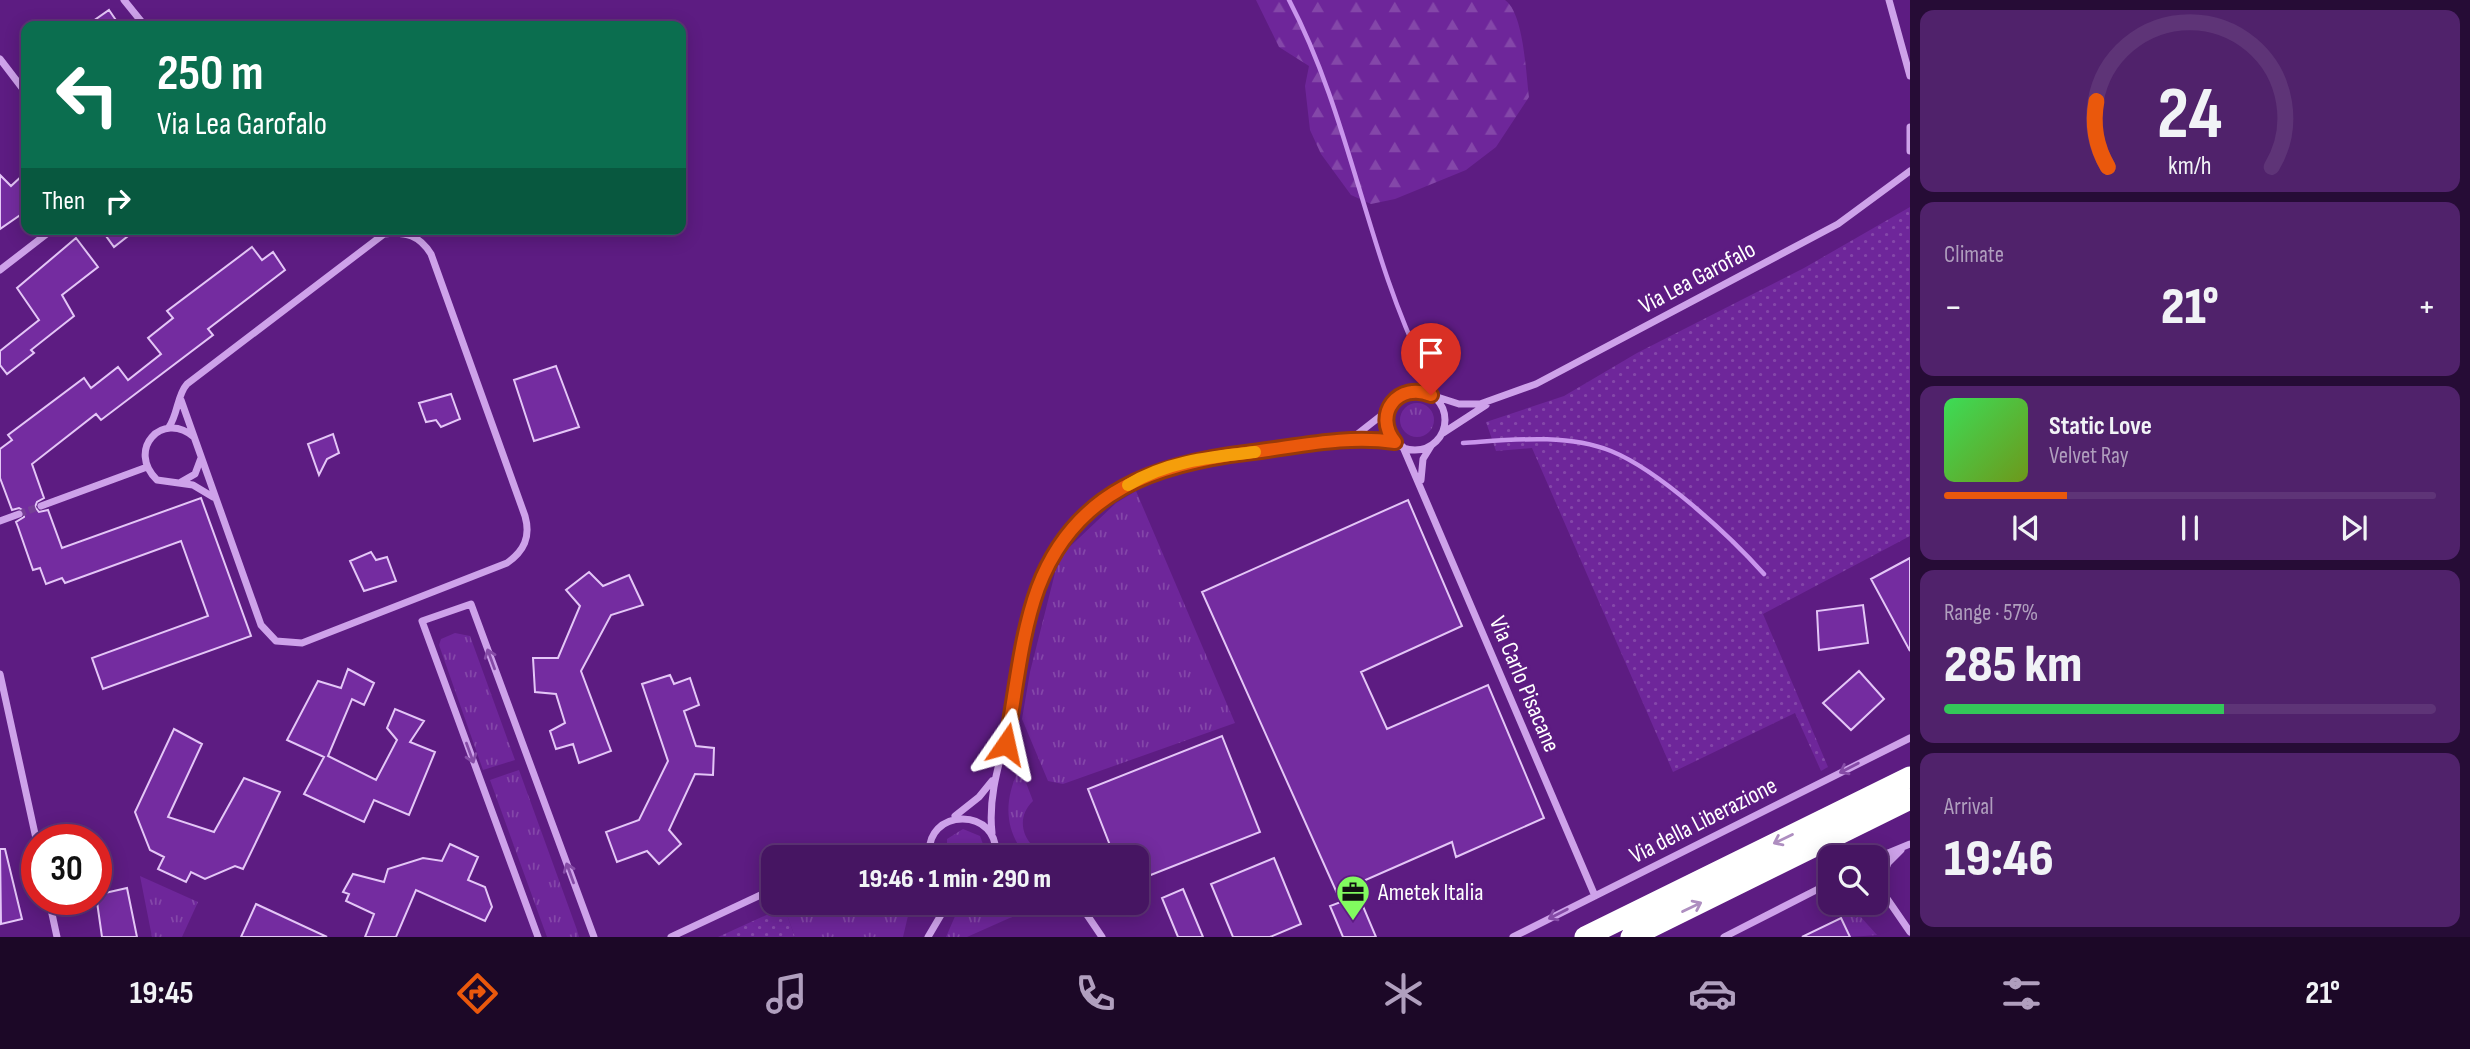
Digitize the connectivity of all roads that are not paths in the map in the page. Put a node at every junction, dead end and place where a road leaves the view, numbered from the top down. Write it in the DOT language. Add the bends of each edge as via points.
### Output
graph roads {
  1 [pos="124,0"];
  2 [pos="1889,0"];
  3 [pos="141,21"];
  4 [pos="0,59"];
  5 [pos="1910,76"];
  6 [pos="21,86"];
  7 [pos="1910,127"];
  8 [pos="1910,151"];
  9 [pos="1910,171"];
  10 [pos="45,235"];
  11 [pos="383,235"];
  12 [pos="408,235"];
  13 [pos="0,270"];
  14 [pos="1431,395"];
  15 [pos="181,400"];
  16 [pos="1492,401"];
  17 [pos="1387,410"];
  18 [pos="169,427"];
  19 [pos="1441,434"];
  20 [pos="195,438"];
  21 [pos="1352,438"];
  22 [pos="1395,442"];
  23 [pos="1432,445"];
  24 [pos="1403,447"];
  25 [pos="201,456"];
  26 [pos="147,467"];
  27 [pos="177,484"];
  28 [pos="1421,488"];
  29 [pos="214,497"];
  30 [pos="41,506"];
  31 [pos="19,514"];
  32 [pos="0,522"];
  33 [pos="0,674"];
  34 [pos="3,706"];
  35 [pos="1910,738"];
  36 [pos="996,775"];
  37 [pos="1910,777"];
  38 [pos="1910,799"];
  39 [pos="952,819"];
  40 [pos="32,824"];
  41 [pos="992,834"];
  42 [pos="996,844"];
  43 [pos="931,845"];
  44 [pos="1907,846"];
  45 [pos="1888,854"];
  46 [pos="1888,863"];
  47 [pos="1818,890"];
  48 [pos="761,895"];
  49 [pos="1595,895"];
  50 [pos="1888,900"];
  51 [pos="52,915"];
  52 [pos="937,915"];
  53 [pos="940,915"];
  54 [pos="1087,915"];
  55 [pos="936,920"];
  56 [pos="1910,932"];
  57 [pos="57,937"];
  58 [pos="538,937"];
  59 [pos="593,937"];
  60 [pos="671,937"];
  61 [pos="928,937"];
  62 [pos="1102,937"];
  63 [pos="1513,937"];
  64 [pos="1585,937"];
  65 [pos="1631,937"];
  66 [pos="1724,937"];
  1 -- 3 [label="street"];
  2 -- 5 [label="street"];
  4 -- 6 [label="street"];
  7 -- 8 [label="street"];
  9 -- 16 [label="street, Via Lea Garofalo" via="1829,229 1536,384"];
  10 -- 13 [label="street"];
  11 -- 15 [label="street" via="187,384"];
  12 -- 29 [label="street" via="423,241 431,254 525,516 527,538 518,556 302,643 289,644 276,641 261,625"];
  14 -- 16 [label="street, Via Lea Garofalo" via="1459,404"];
  14 -- 17 [label="street, Via Lea Garofalo" via="1406,392"];
  14 -- 19 [label="street" via="1443,409"];
  15 -- 18 [label="street"];
  15 -- 20 [label="street"];
  16 -- 19 [label="street, Via Lea Garofalo"];
  17 -- 21 [label="street, Via Lea Garofalo"];
  17 -- 22 [label="street" via="1386,427"];
  18 -- 20 [label="street"];
  18 -- 26 [label="street" via="149,441"];
  19 -- 23 [label="street, Via Lea Garofalo"];
  20 -- 25 [label="street"];
  21 -- 22 [label="street, Via Lea Garofalo"];
  21 -- 36 [label="street, Via Lea Garofalo" via="1189,460 1141,477 1098,503 1062,544 1038,590"];
  22 -- 24 [label="street, Via Lea Garofalo"];
  23 -- 24 [label="street"];
  23 -- 28 [label="street" via="1423,459"];
  24 -- 28 [label="street, Via Carlo Pisacane"];
  25 -- 27 [label="street" via="195,474"];
  25 -- 29 [label="street"];
  26 -- 27 [label="street" via="157,480"];
  26 -- 30 [label="street"];
  27 -- 29 [label="street" via="193,485"];
  28 -- 49 [label="street, Via Carlo Pisacane"];
  31 -- 32 [label="street"];
  33 -- 34 [label="street"];
  34 -- 40 [label="street"];
  35 -- 49 [label="street, Via della Liberazione, one-way"];
  36 -- 39 [label="street, Via Lea Garofalo" via="979,797"];
  36 -- 41 [label="street, Via Lea Garofalo" via="990,803"];
  37 -- 64 [label="highway, one-way"];
  65 -- 38 [label="highway, one-way"];
  39 -- 41 [label="street" via="975,819"];
  39 -- 43 [label="street, Via Lea Garofalo" via="932,836"];
  41 -- 42 [label="street, Via Lea Garofalo"];
  44 -- 45 [label="street"];
  44 -- 46 [label="street"];
  47 -- 66 [label="street"];
  48 -- 60 [label="street"];
  49 -- 63 [label="street, Via della Liberazione, one-way"];
  50 -- 56 [label="street"];
  51 -- 57 [label="street"];
  52 -- 55 [label="street"];
  53 -- 55 [label="street"];
  54 -- 62 [label="street"];
  55 -- 61 [label="street"];
  59 -- 58 [label="street, one-way" via="471,604 422,621"];
}
